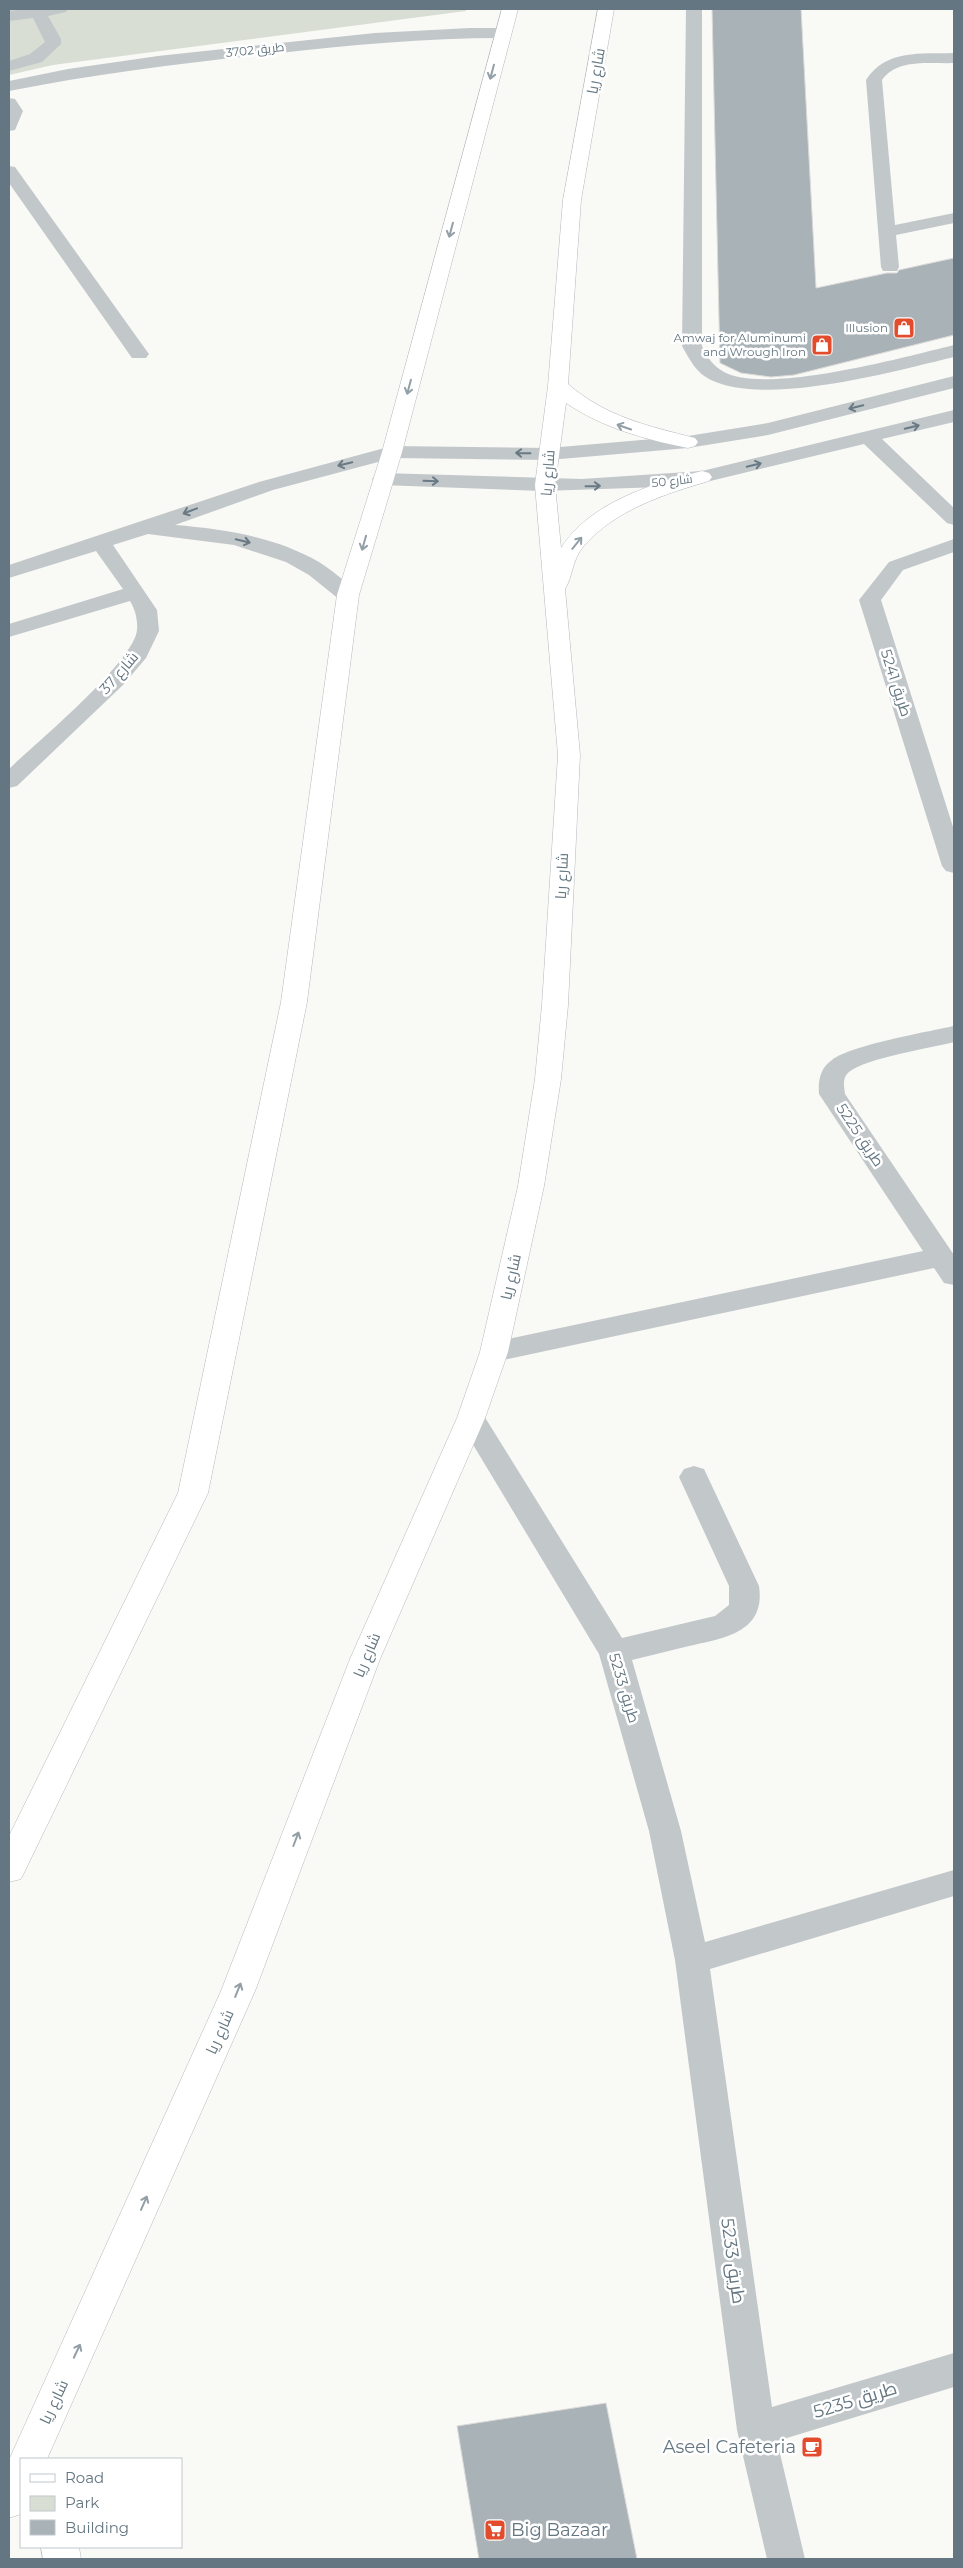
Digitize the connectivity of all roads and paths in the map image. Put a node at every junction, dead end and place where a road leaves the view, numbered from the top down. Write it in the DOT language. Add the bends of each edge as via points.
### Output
graph roads {
  1 [pos="60,9"];
  2 [pos="510,9"];
  3 [pos="606,9"];
  4 [pos="694,9"];
  5 [pos="38,12"];
  6 [pos="9,16"];
  7 [pos="502,33"];
  8 [pos="954,58"];
  9 [pos="9,66"];
  10 [pos="9,86"];
  11 [pos="9,103"];
  12 [pos="9,126"];
  13 [pos="9,171"];
  14 [pos="954,218"];
  15 [pos="887,232"];
  16 [pos="890,267"];
  17 [pos="954,352"];
  18 [pos="139,354"];
  19 [pos="954,382"];
  20 [pos="558,386"];
  21 [pos="954,416"];
  22 [pos="869,438"];
  23 [pos="688,442"];
  24 [pos="392,452"];
  25 [pos="549,454"];
  26 [pos="702,477"];
  27 [pos="382,479"];
  28 [pos="545,485"];
  29 [pos="954,518"];
  30 [pos="143,529"];
  31 [pos="100,542"];
  32 [pos="954,545"];
  33 [pos="9,572"];
  34 [pos="136,592"];
  35 [pos="348,596"];
  36 [pos="554,604"];
  37 [pos="9,631"];
  38 [pos="9,781"];
  39 [pos="954,866"];
  40 [pos="954,1034"];
  41 [pos="948,1267"];
  42 [pos="494,1352"];
  43 [pos="471,1418"];
  44 [pos="694,1477"];
  45 [pos="614,1652"];
  46 [pos="9,1869"];
  47 [pos="954,1883"];
  48 [pos="692,1960"];
  49 [pos="954,2370"];
  50 [pos="756,2430"];
  51 [pos="35,2452"];
  52 [pos="20,2475"];
  53 [pos="9,2500"];
  54 [pos="786,2559"];
  1 -- 5 [label="street"];
  2 -- 7 [label="main road"];
  3 -- 20 [label="main road, شارع ريا" via="572,200"];
  4 -- 17 [label="street" via="692,346 696,360 710,372 733,381 760,385 788,384"];
  5 -- 6 [label="street"];
  5 -- 9 [label="street" via="53,44 36,58"];
  7 -- 10 [label="street, طريق 3702" via="421,34 129,64"];
  7 -- 24 [label="main road, one-way"];
  8 -- 15 [label="street" via="898,63 882,69 874,80"];
  11 -- 12 [label="street" via="14,111"];
  13 -- 18 [label="street"];
  14 -- 15 [label="street"];
  15 -- 16 [label="street"];
  19 -- 23 [label="street, one-way" via="768,429"];
  23 -- 20 [label="main road, one-way" via="623,427 596,415"];
  20 -- 25 [label="main road, شارع ريا"];
  22 -- 21 [label="street, شارع 50, one-way"];
  26 -- 22 [label="street, شارع 50, one-way"];
  22 -- 29 [label="street"];
  23 -- 25 [label="street"];
  25 -- 24 [label="street, one-way"];
  24 -- 27 [label="main road"];
  24 -- 30 [label="street, one-way" via="266,486"];
  25 -- 28 [label="main road, شارع ريا"];
  28 -- 26 [label="street, شارع 50, one-way" via="625,485"];
  36 -- 26 [label="main road, one-way" via="557,579 566,556 605,517 633,500"];
  27 -- 28 [label="street, شارع 50, one-way"];
  27 -- 35 [label="main road, one-way"];
  28 -- 36 [label="main road, شارع ريا"];
  30 -- 31 [label="street"];
  30 -- 35 [label="street, one-way" via="205,533 263,546 312,567"];
  31 -- 33 [label="street"];
  31 -- 34 [label="street, شارع 37"];
  32 -- 39 [label="street, طريق 5241" via="896,566 870,600"];
  34 -- 37 [label="street"];
  34 -- 38 [label="street, شارع 37" via="146,610 148,631 135,658"];
  35 -- 46 [label="main road" via="294,1002 193,1493"];
  36 -- 42 [label="main road, شارع ريا" via="569,755 555,1005 548,1079 531,1186"];
  40 -- 41 [label="street, طريق 5225" via="859,1057 840,1066 831,1079 832,1094"];
  41 -- 42 [label="street"];
  42 -- 43 [label="main road, شارع ريا"];
  43 -- 45 [label="street, طريق 5233"];
  51 -- 43 [label="main road, شارع ريا, one-way" via="238,1991 365,1659"];
  44 -- 45 [label="street" via="744,1586 744,1610 724,1626"];
  45 -- 48 [label="street, طريق 5233" via="665,1831"];
  47 -- 48 [label="street"];
  48 -- 50 [label="street, طريق 5233"];
  49 -- 50 [label="street, طريق 5235"];
  50 -- 54 [label="street, طريق 5233"];
  52 -- 53 [label="main road"];
}
